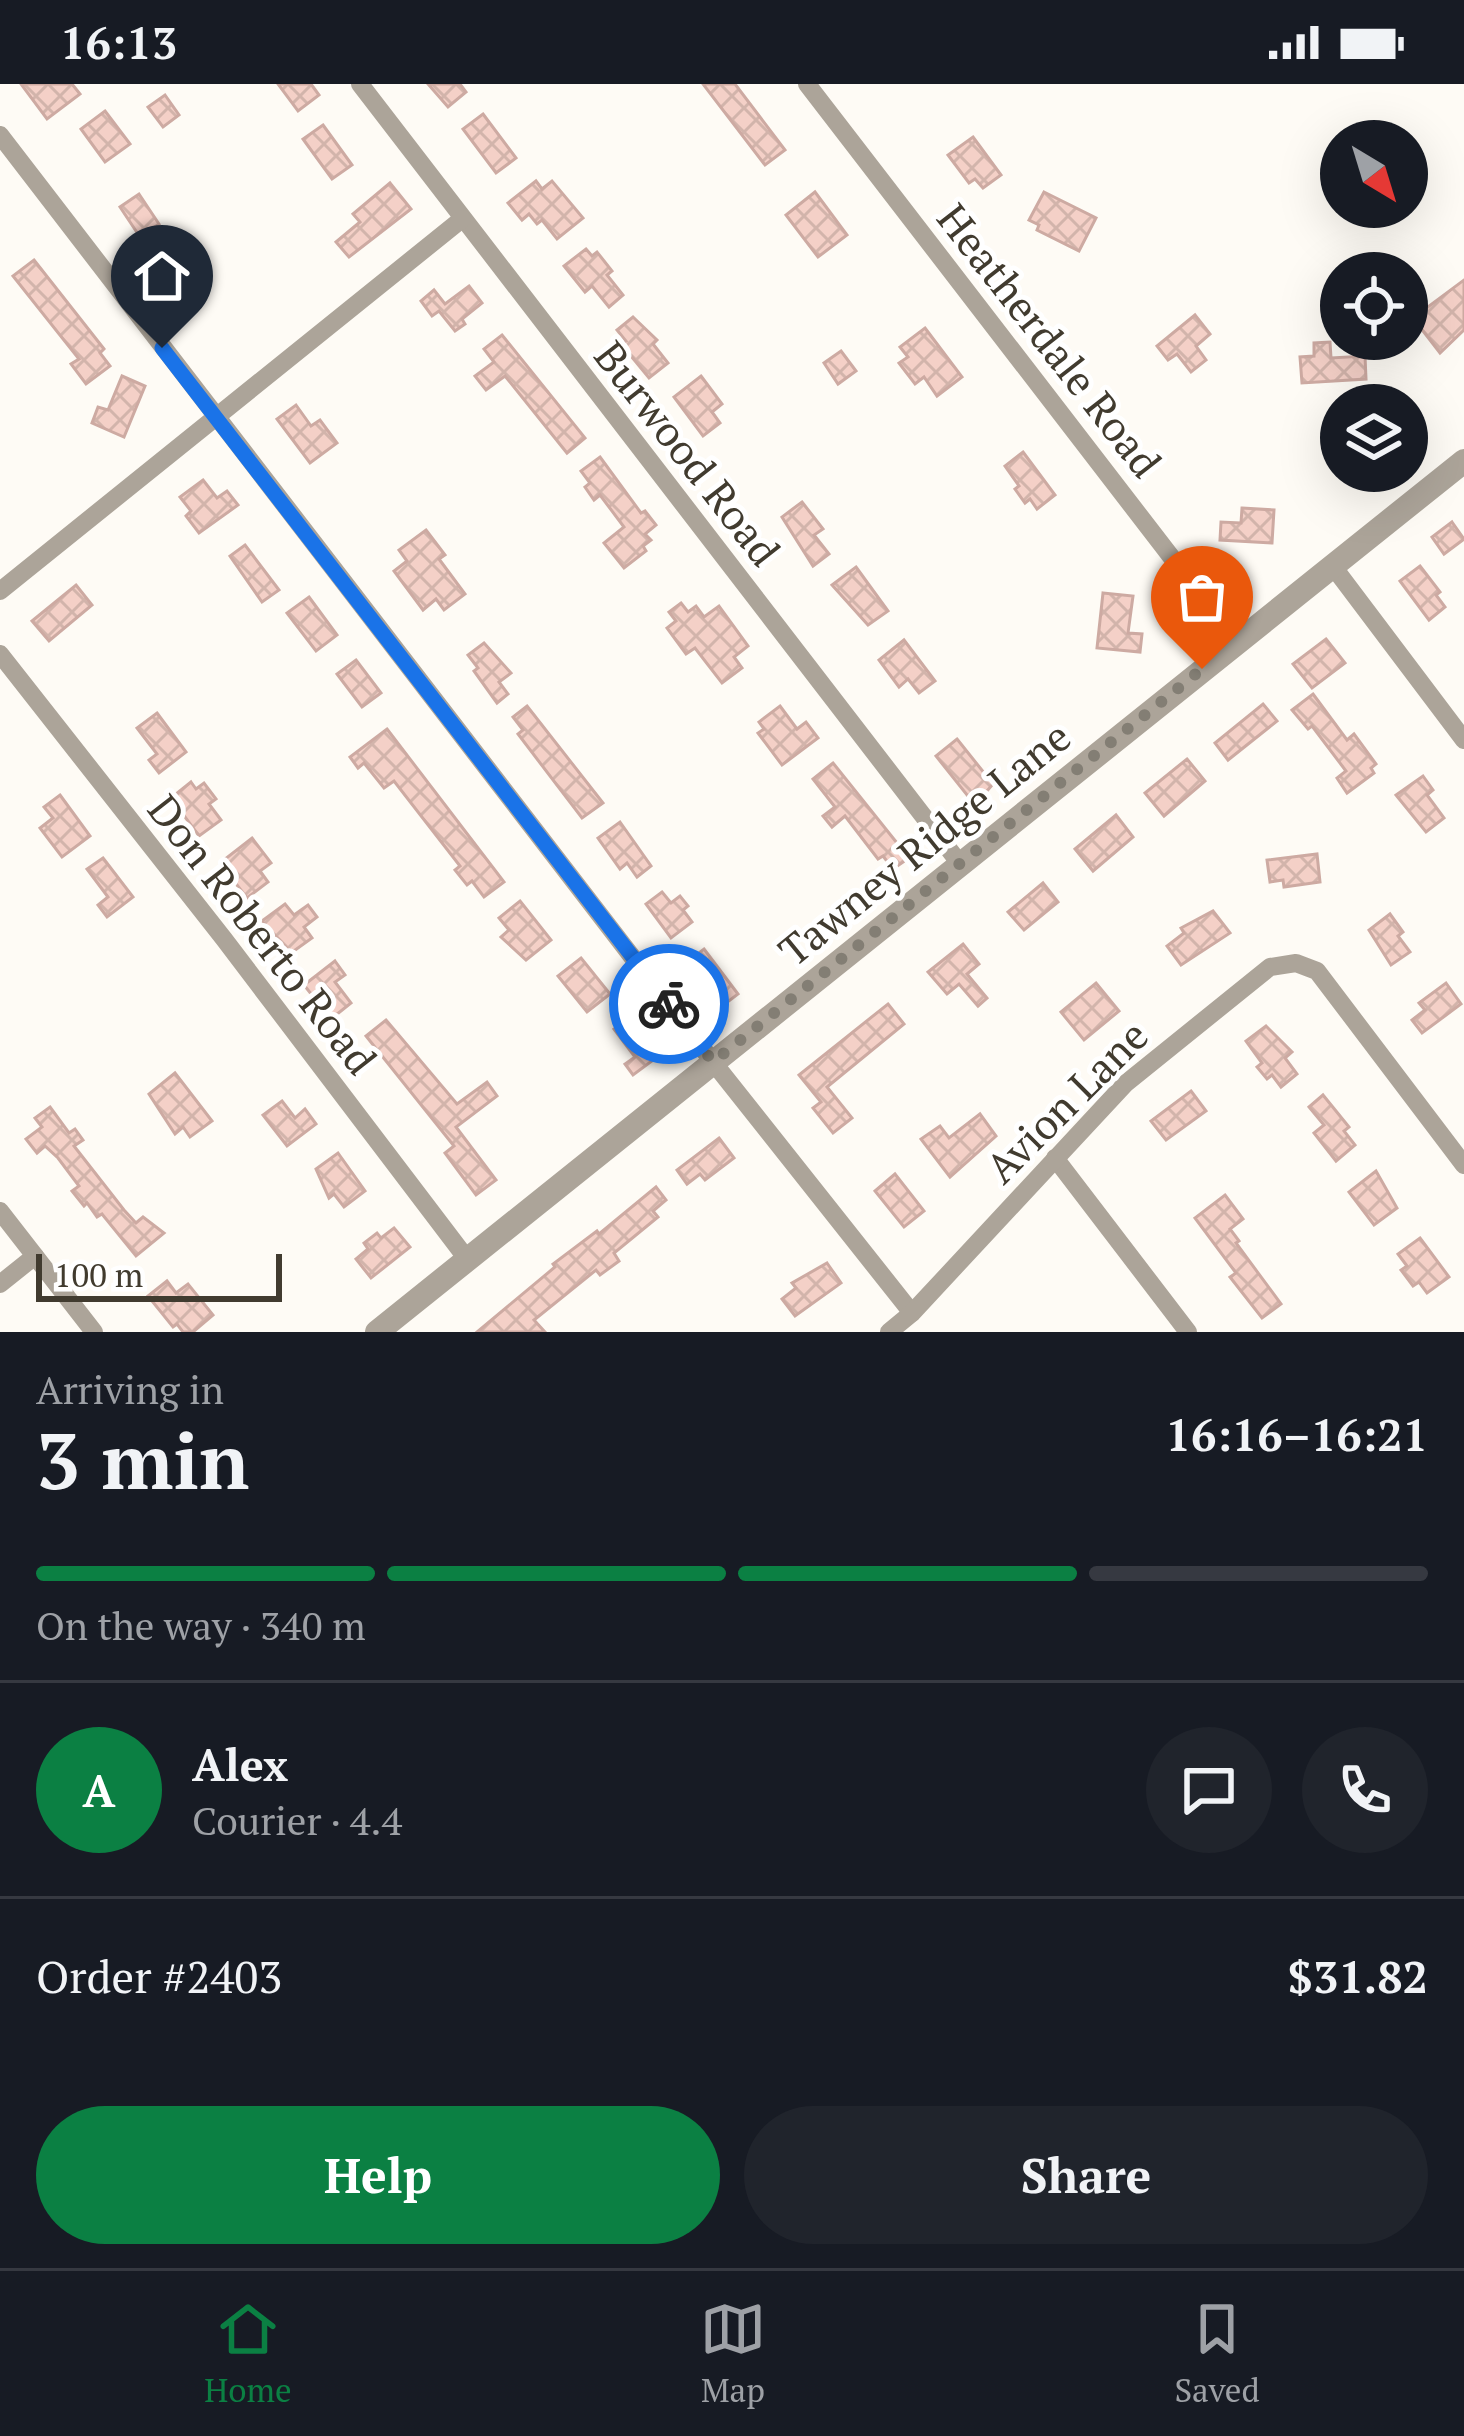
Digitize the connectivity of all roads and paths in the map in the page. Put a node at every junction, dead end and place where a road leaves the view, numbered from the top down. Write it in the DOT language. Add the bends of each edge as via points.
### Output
graph roads {
  1 [pos="360,84"];
  2 [pos="807,84"];
  3 [pos="0,135"];
  4 [pos="462,219"];
  5 [pos="217,418"];
  6 [pos="1464,461"];
  7 [pos="1332,565"];
  8 [pos="0,591"];
  9 [pos="1236,640"];
  10 [pos="0,654"];
  11 [pos="1464,740"];
  12 [pos="961,865"];
  13 [pos="713,1062"];
  14 [pos="1055,1158"];
  15 [pos="1464,1165"];
  16 [pos="0,1211"];
  17 [pos="35,1256"];
  18 [pos="467,1259"];
  19 [pos="0,1284"];
  20 [pos="911,1313"];
  21 [pos="94,1332"];
  22 [pos="377,1332"];
  23 [pos="890,1332"];
  24 [pos="1189,1332"];
  1 -- 4 [label="street, Burwood Road"];
  2 -- 9 [label="street, Heatherdale Road"];
  3 -- 5 [label="street"];
  4 -- 5 [label="street"];
  4 -- 12 [label="street, Burwood Road"];
  5 -- 8 [label="street"];
  5 -- 13 [label="street"];
  6 -- 7 [label="street, Tawney Ridge Lane"];
  7 -- 9 [label="street, Tawney Ridge Lane"];
  7 -- 11 [label="street"];
  9 -- 12 [label="street, Tawney Ridge Lane"];
  10 -- 18 [label="street, Don Roberto Road"];
  12 -- 13 [label="street, Tawney Ridge Lane"];
  13 -- 18 [label="street, Tawney Ridge Lane"];
  13 -- 20 [label="street"];
  14 -- 15 [label="street, Avion Lane" via="1125,1084 1238,989 1270,967 1296,963 1317,971"];
  14 -- 20 [label="street, Avion Lane"];
  14 -- 24 [label="street"];
  16 -- 17 [label="street"];
  17 -- 19 [label="street"];
  17 -- 21 [label="street"];
  18 -- 22 [label="street, Tawney Ridge Lane"];
  20 -- 23 [label="street, Avion Lane"];
}
